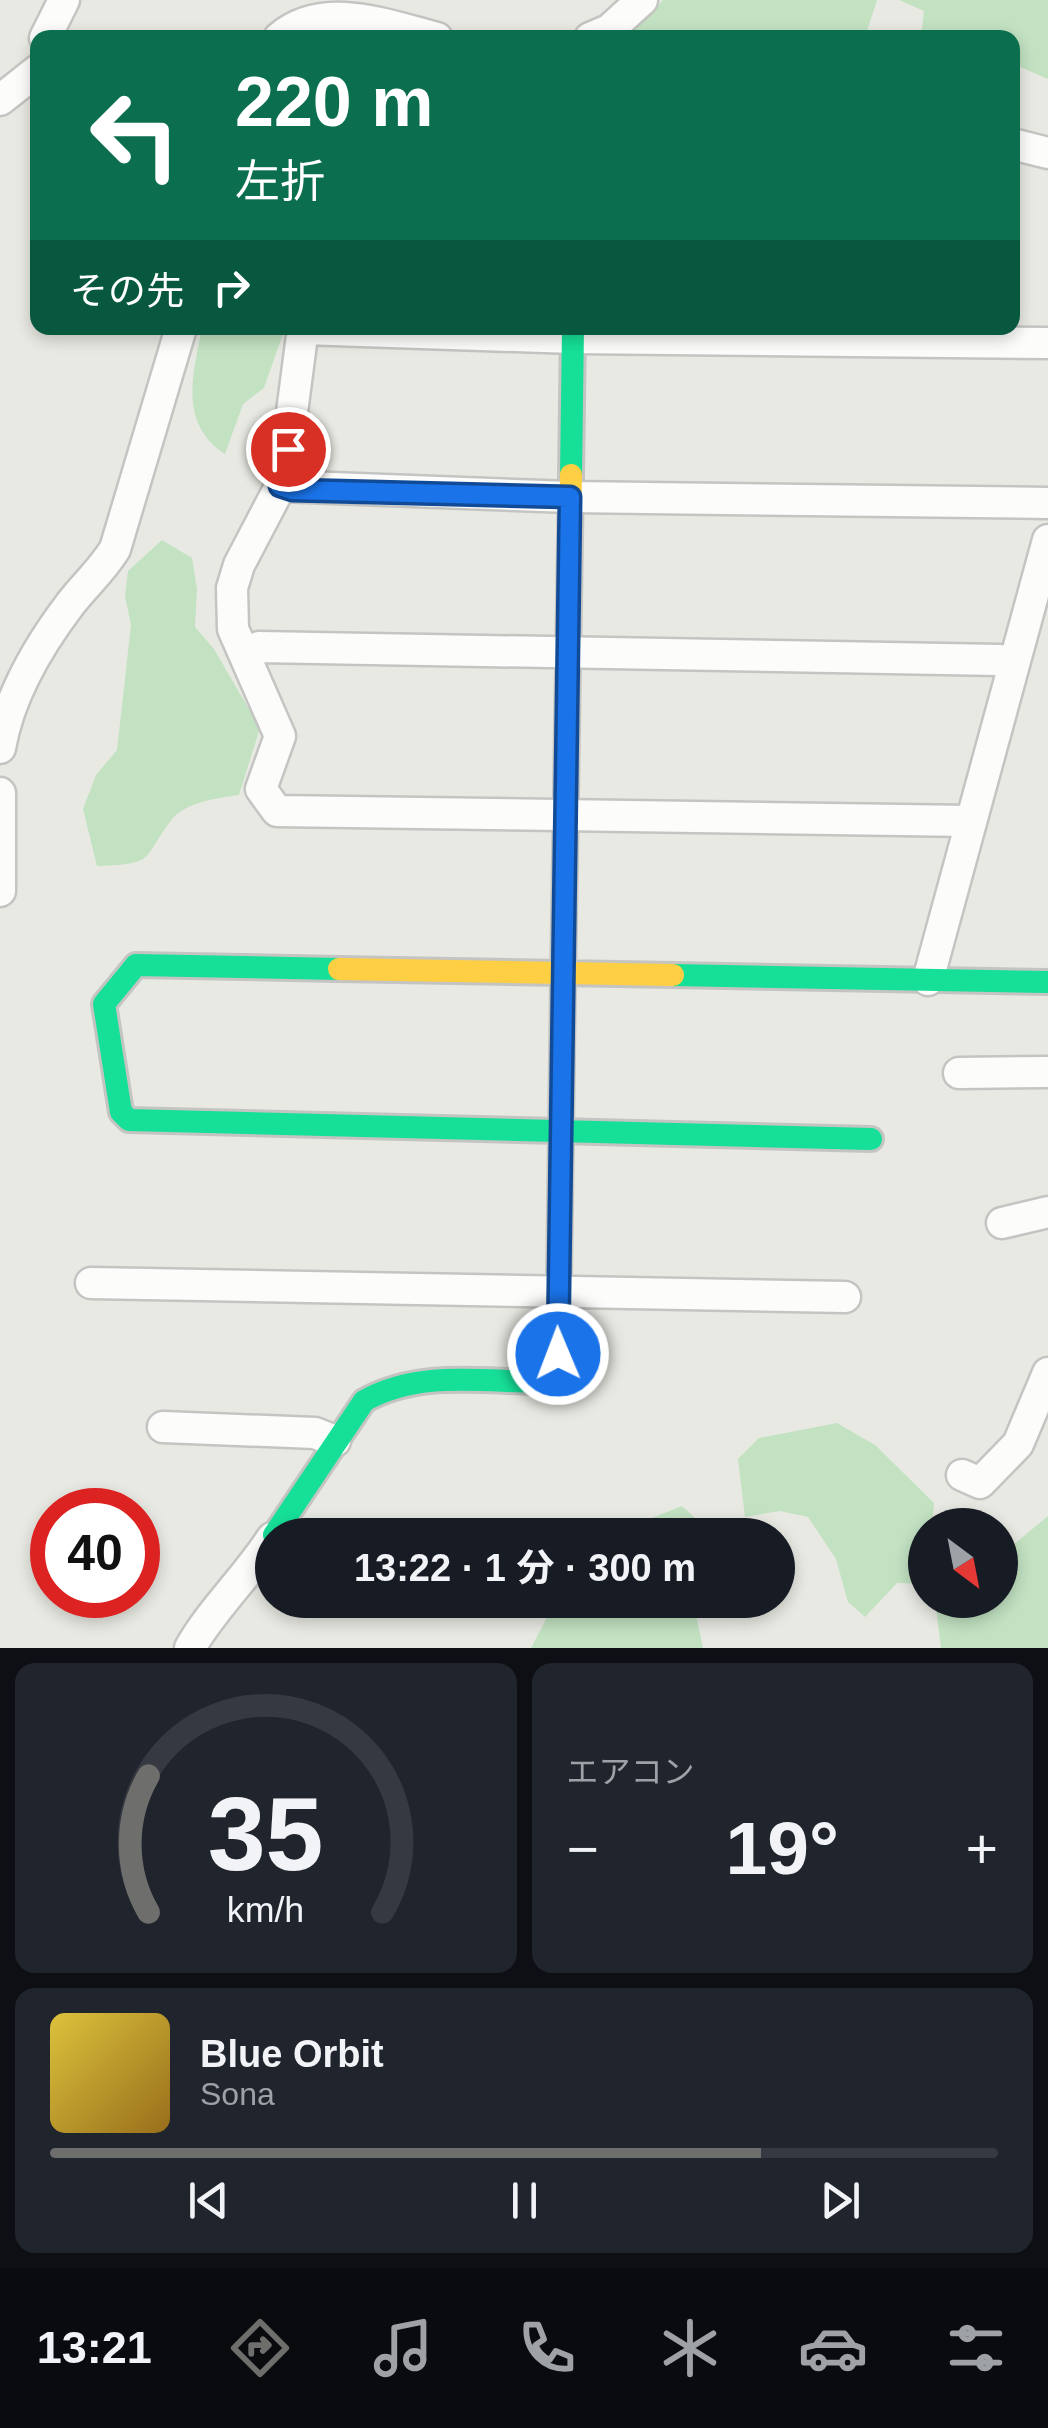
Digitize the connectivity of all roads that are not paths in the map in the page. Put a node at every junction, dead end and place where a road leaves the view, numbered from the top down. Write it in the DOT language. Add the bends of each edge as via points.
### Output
graph roads {
  1 [pos="64,0"];
  2 [pos="642,0"];
  3 [pos="49,30"];
  4 [pos="293,30"];
  5 [pos="405,30"];
  6 [pos="609,30"];
  7 [pos="30,76"];
  8 [pos="0,100"];
  9 [pos="1020,146"];
  10 [pos="1048,153"];
  11 [pos="179,335"];
  12 [pos="302,335"];
  13 [pos="573,335"];
  14 [pos="978,335"];
  15 [pos="1048,344"];
  16 [pos="280,486"];
  17 [pos="570,497"];
  18 [pos="1048,503"];
  19 [pos="1048,540"];
  20 [pos="245,653"];
  21 [pos="567,655"];
  22 [pos="1014,664"];
  23 [pos="0,748"];
  24 [pos="0,792"];
  25 [pos="565,814"];
  26 [pos="970,820"];
  27 [pos="0,891"];
  28 [pos="564,974"];
  29 [pos="928,980"];
  30 [pos="1048,982"];
  31 [pos="959,1072"];
  32 [pos="1048,1072"];
  33 [pos="560,1130"];
  34 [pos="871,1139"];
  35 [pos="1048,1212"];
  36 [pos="1002,1223"];
  37 [pos="91,1283"];
  38 [pos="557,1292"];
  39 [pos="845,1296"];
  40 [pos="1048,1373"];
  41 [pos="163,1427"];
  42 [pos="335,1442"];
  43 [pos="962,1475"];
  44 [pos="286,1518"];
  45 [pos="255,1565"];
  46 [pos="190,1648"];
  1 -- 3 [label="street"];
  2 -- 6 [label="street"];
  4 -- 5 [label="street" via="318,16"];
  7 -- 8 [label="street"];
  9 -- 10 [label="street"];
  11 -- 23 [label="street" via="115,549 61,616 16,691"];
  12 -- 16 [label="street"];
  13 -- 17 [label="street"];
  14 -- 15 [label="street"];
  16 -- 17 [label="street"];
  16 -- 20 [label="street" via="232,588 233,629"];
  17 -- 18 [label="street"];
  17 -- 21 [label="street"];
  19 -- 22 [label="street"];
  20 -- 21 [label="street" via="259,647"];
  20 -- 25 [label="street" via="280,736 261,789 276,811"];
  21 -- 22 [label="street"];
  21 -- 25 [label="street"];
  22 -- 26 [label="street"];
  24 -- 27 [label="street"];
  25 -- 26 [label="street"];
  25 -- 28 [label="street"];
  26 -- 29 [label="street"];
  28 -- 29 [label="street"];
  28 -- 33 [label="street"];
  28 -- 33 [label="street" via="136,965 104,1004 122,1112 129,1120"];
  29 -- 30 [label="street"];
  31 -- 32 [label="street"];
  33 -- 34 [label="street"];
  33 -- 38 [label="street"];
  35 -- 36 [label="street"];
  37 -- 38 [label="street"];
  38 -- 39 [label="street"];
  38 -- 42 [label="street" via="558,1354 549,1373 535,1382 380,1389 364,1400"];
  40 -- 43 [label="street" via="1018,1444 980,1483"];
  41 -- 42 [label="street" via="315,1433"];
  42 -- 44 [label="street"];
  45 -- 46 [label="street" via="207,1618"];
}
